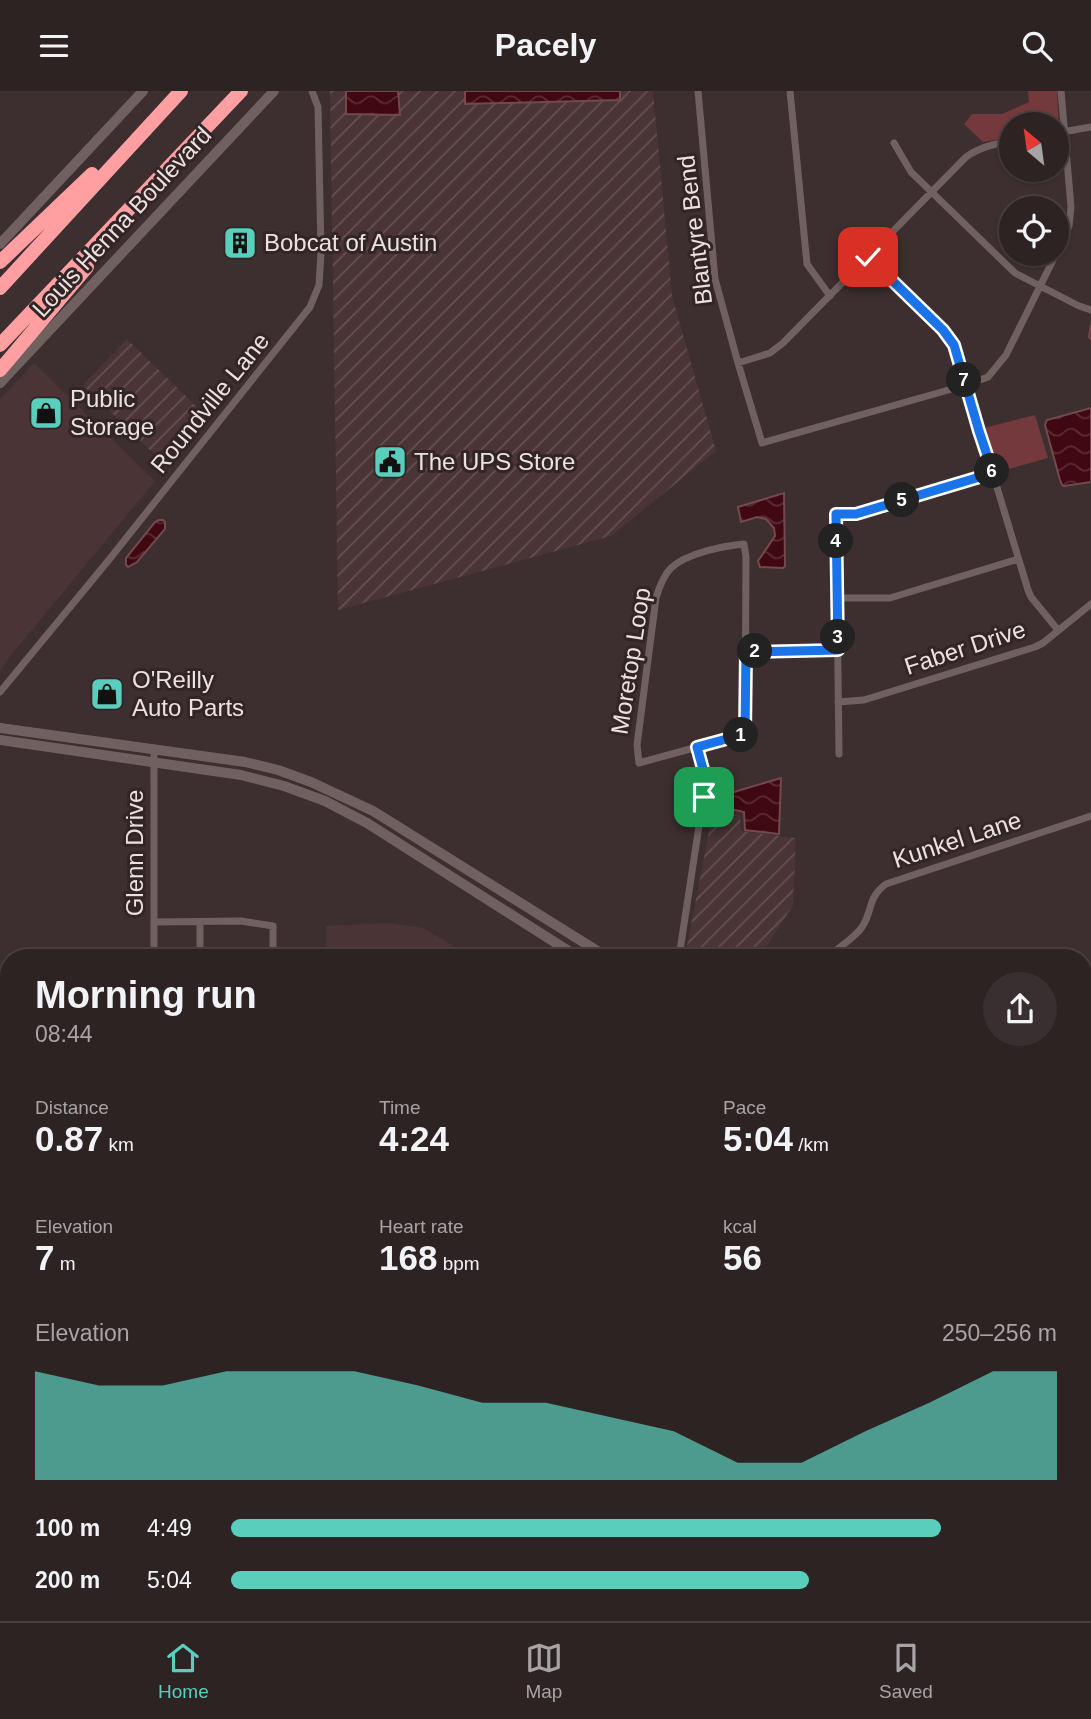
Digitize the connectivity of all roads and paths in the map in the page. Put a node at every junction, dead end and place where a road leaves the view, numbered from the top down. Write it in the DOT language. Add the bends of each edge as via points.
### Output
graph roads {
  1 [pos="143,91"];
  2 [pos="181,91"];
  3 [pos="241,91"];
  4 [pos="274,91"];
  5 [pos="312,91"];
  6 [pos="698,91"];
  7 [pos="790,91"];
  8 [pos="1061,91"];
  9 [pos="1061,112"];
  10 [pos="158,115"];
  11 [pos="1091,127"];
  12 [pos="1069,131"];
  13 [pos="894,143"];
  14 [pos="999,143"];
  15 [pos="1068,182"];
  16 [pos="154,184"];
  17 [pos="932,193"];
  18 [pos="1069,226"];
  19 [pos="0,244"];
  20 [pos="868,257"];
  21 [pos="0,262"];
  22 [pos="1049,266"];
  23 [pos="1040,286"];
  24 [pos="0,288"];
  25 [pos="830,296"];
  26 [pos="1091,310"];
  27 [pos="0,345"];
  28 [pos="738,363"];
  29 [pos="0,370"];
  30 [pos="0,383"];
  31 [pos="966,386"];
  32 [pos="993,473"];
  33 [pos="1018,559"];
  34 [pos="837,598"];
  35 [pos="1091,604"];
  36 [pos="1058,630"];
  37 [pos="838,650"];
  38 [pos="746,652"];
  39 [pos="0,692"];
  40 [pos="838,702"];
  41 [pos="0,728"];
  42 [pos="0,740"];
  43 [pos="697,747"];
  44 [pos="154,750"];
  45 [pos="839,754"];
  46 [pos="154,762"];
  47 [pos="327,795"];
  48 [pos="1091,816"];
  49 [pos="413,836"];
  50 [pos="405,848"];
  51 [pos="154,922"];
  52 [pos="200,922"];
  53 [pos="580,940"];
  54 [pos="553,942"];
  55 [pos="154,949"];
  56 [pos="200,949"];
  57 [pos="273,949"];
  58 [pos="565,949"];
  59 [pos="594,949"];
  60 [pos="680,949"];
  61 [pos="838,949"];
  1 -- 19 [label="main road"];
  2 -- 10 [label="highway"];
  3 -- 16 [label="highway"];
  4 -- 30 [label="main road, Louis Henna Boulevard"];
  5 -- 39 [label="street, Roundville Lane" via="318,107 321,253 310,307"];
  6 -- 28 [label="street, Blantyre Bend" via="715,279"];
  7 -- 25 [label="street" via="807,264"];
  8 -- 9 [label="street"];
  10 -- 21 [label="highway"];
  10 -- 24 [label="highway"];
  11 -- 12 [label="street"];
  13 -- 17 [label="street" via="911,172"];
  14 -- 17 [label="street" via="966,157"];
  15 -- 18 [label="street"];
  16 -- 27 [label="highway"];
  16 -- 29 [label="highway"];
  17 -- 20 [label="street"];
  17 -- 23 [label="street" via="1015,273"];
  20 -- 25 [label="street"];
  20 -- 31 [label="street" via="949,338"];
  22 -- 23 [label="street"];
  23 -- 26 [label="street"];
  23 -- 31 [label="street" via="995,370"];
  25 -- 28 [label="street" via="770,353"];
  28 -- 31 [label="street, Blantyre Bend" via="762,443"];
  31 -- 32 [label="street"];
  32 -- 33 [label="street"];
  32 -- 34 [label="street" via="856,514 836,514"];
  33 -- 34 [label="street" via="890,598"];
  33 -- 36 [label="street" via="1031,597"];
  34 -- 37 [label="street"];
  35 -- 36 [label="street, Faber Drive"];
  36 -- 40 [label="street, Faber Drive" via="1035,647 864,700"];
  37 -- 38 [label="street"];
  37 -- 40 [label="street"];
  38 -- 43 [label="street, Moretop Loop" via="745,734"];
  38 -- 43 [label="street, Moretop Loop" via="744,544 690,557 670,569 656,598 637,745 639,764"];
  40 -- 45 [label="street"];
  41 -- 44 [label="main road"];
  42 -- 46 [label="main road"];
  43 -- 60 [label="street" via="706,780"];
  44 -- 46 [label="street, Glenn Drive"];
  44 -- 47 [label="main road" via="278,770"];
  46 -- 47 [label="main road" via="241,775"];
  46 -- 51 [label="street, Glenn Drive"];
  47 -- 49 [label="main road" via="373,811"];
  47 -- 50 [label="main road"];
  48 -- 61 [label="street, Kunkel Lane" via="886,884 871,902 864,925"];
  49 -- 50 [label="main road"];
  49 -- 53 [label="main road"];
  50 -- 54 [label="main road"];
  51 -- 52 [label="street"];
  51 -- 55 [label="street, Glenn Drive"];
  52 -- 56 [label="street"];
  52 -- 57 [label="street" via="272,926"];
  53 -- 54 [label="main road"];
  53 -- 59 [label="main road"];
  54 -- 58 [label="main road"];
}
